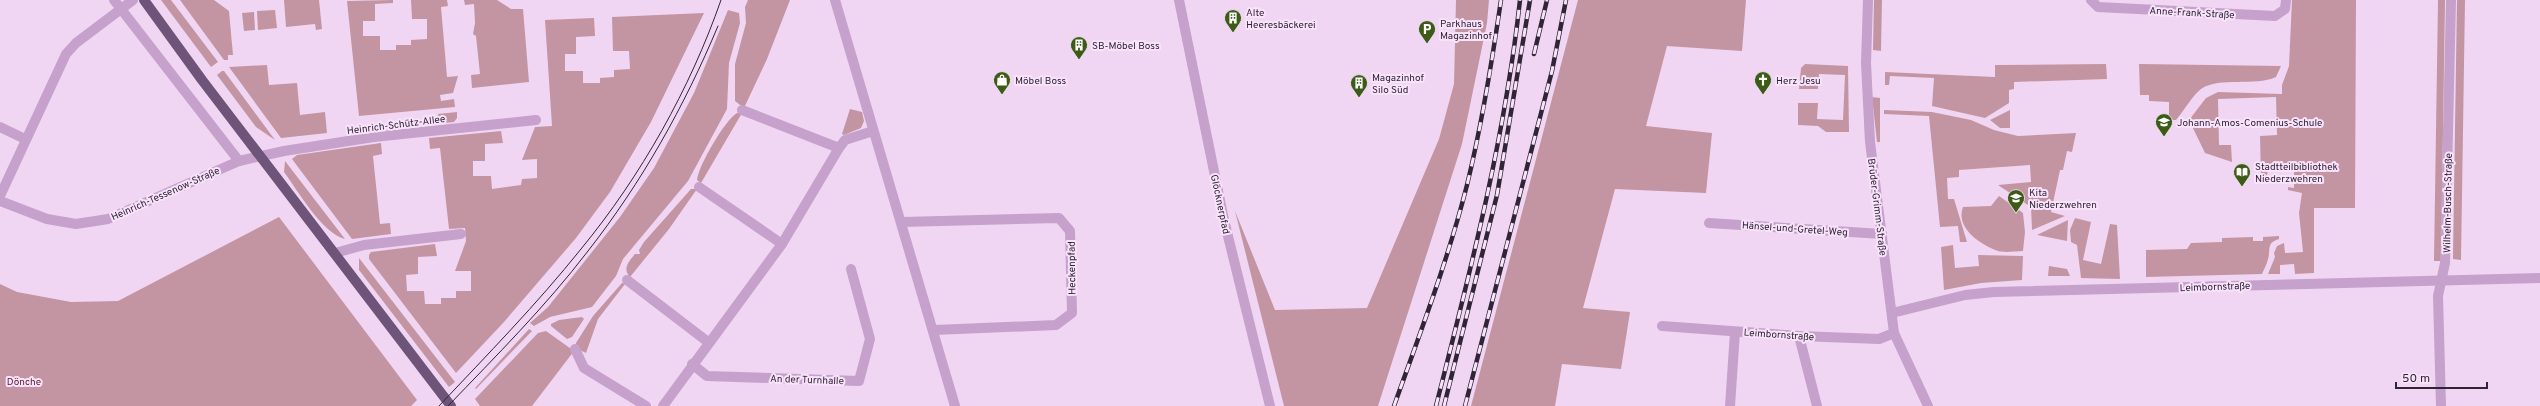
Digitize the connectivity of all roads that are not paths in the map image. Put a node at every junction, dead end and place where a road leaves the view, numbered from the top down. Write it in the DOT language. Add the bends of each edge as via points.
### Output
graph roads {
  1 [pos="114,0"];
  2 [pos="134,0"];
  3 [pos="144,0"];
  4 [pos="835,0"];
  5 [pos="1179,0"];
  6 [pos="1868,0"];
  7 [pos="2091,0"];
  8 [pos="2286,0"];
  9 [pos="2451,0"];
  10 [pos="121,10"];
  11 [pos="742,110"];
  12 [pos="536,120"];
  13 [pos="0,127"];
  14 [pos="874,132"];
  15 [pos="25,139"];
  16 [pos="839,148"];
  17 [pos="260,155"];
  18 [pos="239,161"];
  19 [pos="699,186"];
  20 [pos="0,196"];
  21 [pos="0,201"];
  22 [pos="902,222"];
  23 [pos="1709,223"];
  24 [pos="461,234"];
  25 [pos="1882,234"];
  26 [pos="782,244"];
  27 [pos="335,253"];
  28 [pos="851,269"];
  29 [pos="2540,278"];
  30 [pos="627,280"];
  31 [pos="2442,280"];
  32 [pos="1892,313"];
  33 [pos="1662,326"];
  34 [pos="934,330"];
  35 [pos="1735,332"];
  36 [pos="1894,333"];
  37 [pos="1799,336"];
  38 [pos="708,342"];
  39 [pos="575,349"];
  40 [pos="692,364"];
  41 [pos="451,406"];
  42 [pos="646,406"];
  43 [pos="663,406"];
  44 [pos="955,406"];
  45 [pos="1270,406"];
  46 [pos="1730,406"];
  47 [pos="1817,406"];
  48 [pos="1928,406"];
  49 [pos="2441,406"];
  1 -- 10 [label="street"];
  2 -- 10 [label="street"];
  3 -- 17 [label="main road"];
  4 -- 14 [label="street"];
  5 -- 45 [label="street, Glöcknerpfad" via="1224,220"];
  6 -- 25 [label="street, Brüder-Grimm-Straße" via="1866,63 1870,142"];
  7 -- 8 [label="street, Anne-Frank-Straße" via="2098,7 2275,16 2285,9"];
  9 -- 31 [label="street, Wilhelm-Busch-Straße" via="2445,262"];
  10 -- 15 [label="street" via="76,43 66,54"];
  10 -- 18 [label="street"];
  11 -- 16 [label="street"];
  12 -- 17 [label="street, Heinrich-Schütz-Allee" via="380,136"];
  13 -- 15 [label="street"];
  14 -- 16 [label="street" via="859,134 845,140"];
  14 -- 22 [label="street"];
  15 -- 20 [label="street"];
  16 -- 26 [label="street"];
  17 -- 18 [label="street, Heinrich-Tessenow-Straße"];
  17 -- 27 [label="main road"];
  18 -- 21 [label="street, Heinrich-Tessenow-Straße" via="101,220 76,224 47,219"];
  19 -- 26 [label="street"];
  22 -- 34 [label="street"];
  22 -- 34 [label="street, Heckenpfad" via="1059,218 1070,231 1072,313 1056,325"];
  23 -- 25 [label="street, Hänsel-und-Gretel-Weg"];
  24 -- 27 [label="street" via="364,245"];
  25 -- 32 [label="street, Brüder-Grimm-Straße"];
  26 -- 38 [label="street"];
  27 -- 41 [label="main road"];
  28 -- 40 [label="street, An der Turnhalle" via="870,338 859,381 707,376"];
  29 -- 31 [label="street, Leimbornstraße"];
  30 -- 38 [label="street"];
  31 -- 32 [label="street, Leimbornstraße" via="1994,292 1964,295"];
  31 -- 49 [label="street, Wilhelm-Busch-Straße" via="2438,296"];
  32 -- 36 [label="street, Brüder-Grimm-Straße"];
  33 -- 35 [label="street, Leimbornstraße"];
  34 -- 44 [label="street"];
  35 -- 37 [label="street, Leimbornstraße"];
  35 -- 46 [label="street"];
  36 -- 37 [label="street, Leimbornstraße" via="1879,339"];
  36 -- 48 [label="street, Brüder-Grimm-Straße"];
  37 -- 47 [label="street"];
  38 -- 40 [label="street"];
  39 -- 42 [label="street" via="584,368"];
  40 -- 43 [label="street"];
}
